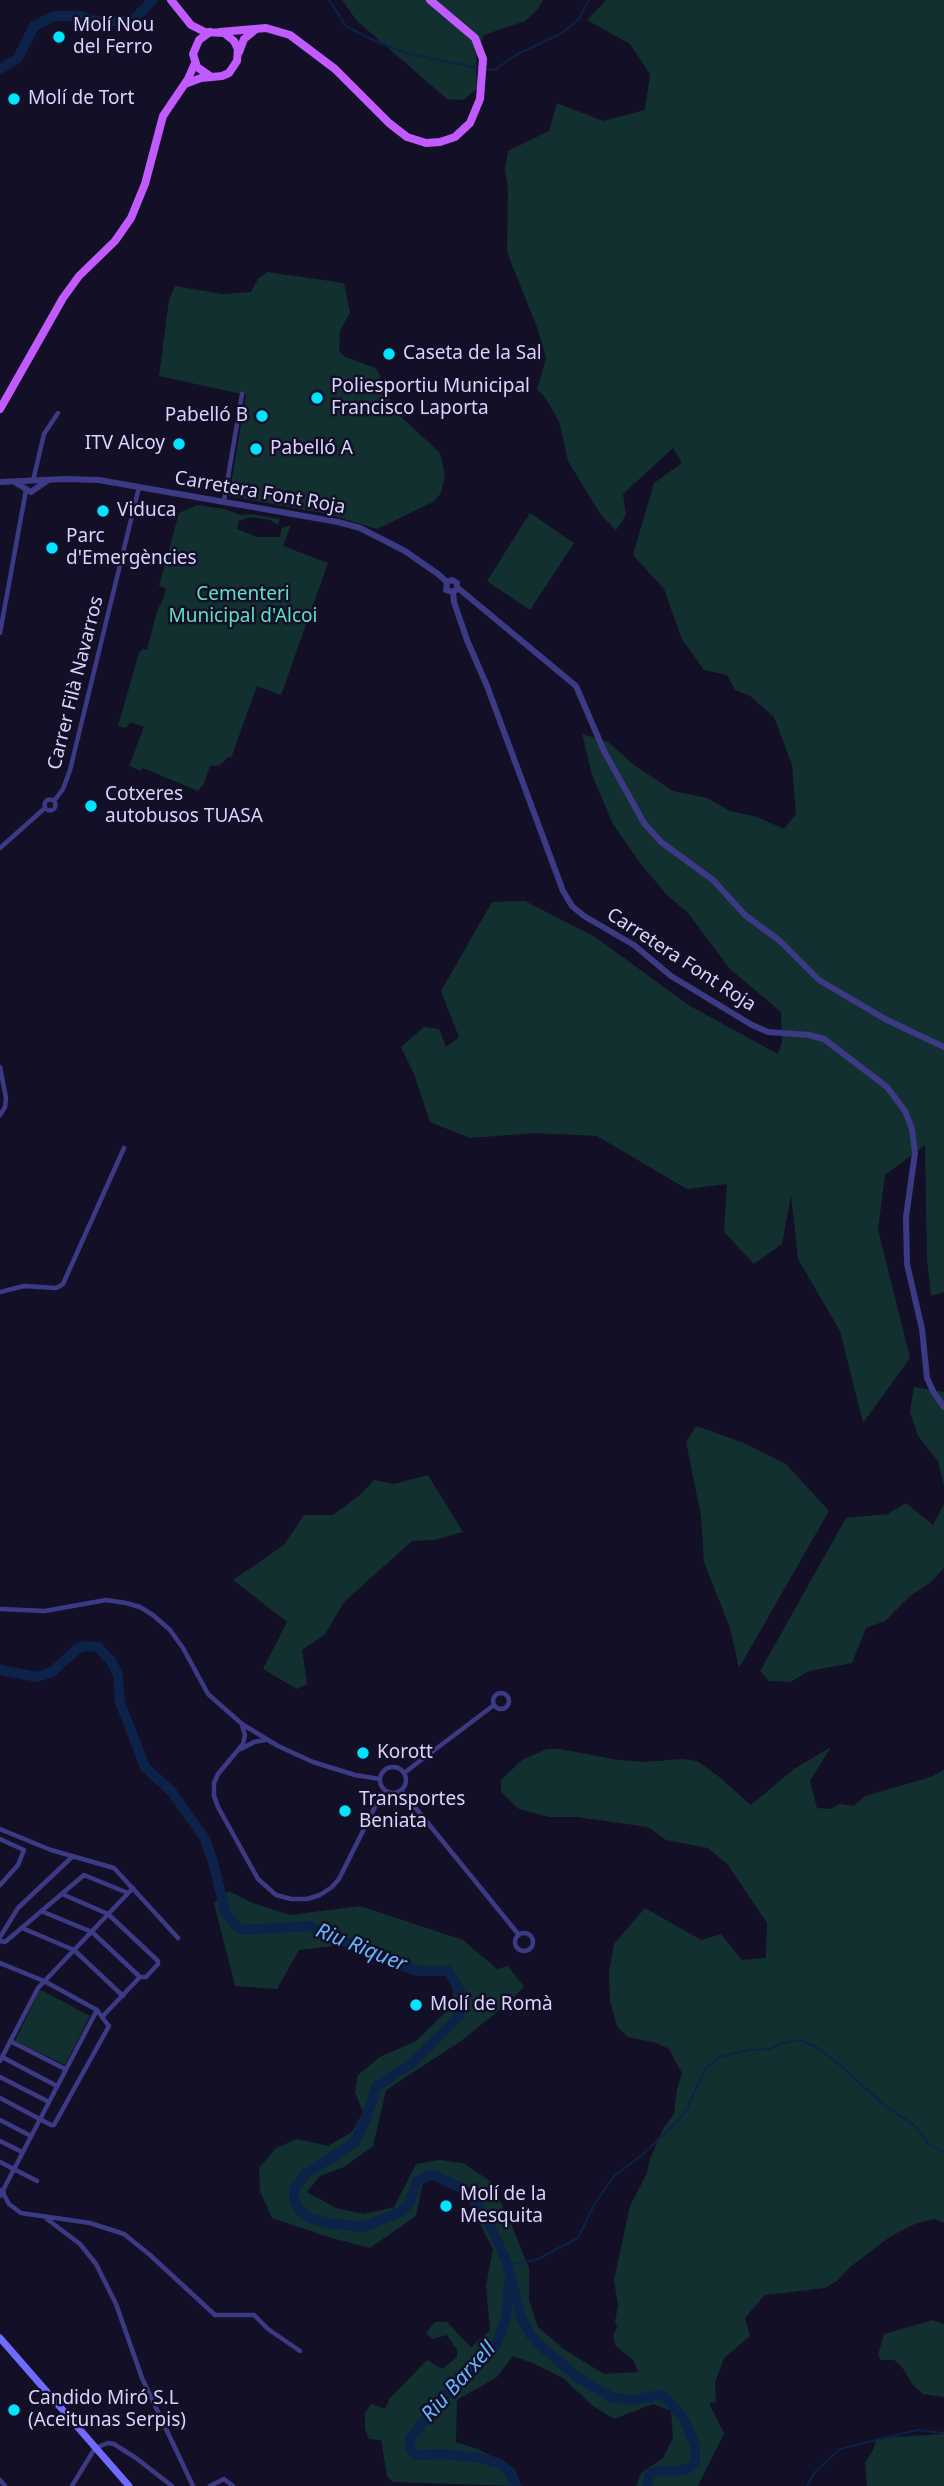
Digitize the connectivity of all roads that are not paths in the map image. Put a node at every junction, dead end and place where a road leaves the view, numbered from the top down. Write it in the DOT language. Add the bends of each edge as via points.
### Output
graph roads {
  1 [pos="171,0"];
  2 [pos="430,0"];
  3 [pos="188,22"];
  4 [pos="258,28"];
  5 [pos="210,32"];
  6 [pos="220,32"];
  7 [pos="195,46"];
  8 [pos="238,53"];
  9 [pos="195,63"];
  10 [pos="210,76"];
  11 [pos="184,85"];
  12 [pos="242,394"];
  13 [pos="0,408"];
  14 [pos="58,413"];
  15 [pos="0,482"];
  16 [pos="31,486"];
  17 [pos="139,487"];
  18 [pos="224,501"];
  19 [pos="456,590"];
  20 [pos="0,633"];
  21 [pos="0,848"];
  22 [pos="944,1047"];
  23 [pos="0,1067"];
  24 [pos="0,1115"];
  25 [pos="124,1148"];
  26 [pos="0,1292"];
  27 [pos="944,1407"];
  28 [pos="0,1609"];
  29 [pos="494,1705"];
  30 [pos="242,1724"];
  31 [pos="266,1740"];
  32 [pos="241,1749"];
  33 [pos="404,1773"];
  34 [pos="380,1779"];
  35 [pos="401,1790"];
  36 [pos="389,1793"];
  37 [pos="0,1829"];
  38 [pos="0,1839"];
  39 [pos="72,1856"];
  40 [pos="0,1885"];
  41 [pos="133,1888"];
  42 [pos="128,1893"];
  43 [pos="62,1894"];
  44 [pos="41,1912"];
  45 [pos="108,1914"];
  46 [pos="22,1928"];
  47 [pos="92,1932"];
  48 [pos="519,1935"];
  49 [pos="178,1938"];
  50 [pos="2,1940"];
  51 [pos="74,1950"];
  52 [pos="0,1963"];
  53 [pos="140,1977"];
  54 [pos="44,1981"];
  55 [pos="122,1996"];
  56 [pos="97,2010"];
  57 [pos="102,2017"];
  58 [pos="10,2041"];
  59 [pos="1,2059"];
  60 [pos="65,2070"];
  61 [pos="0,2077"];
  62 [pos="57,2086"];
  63 [pos="0,2098"];
  64 [pos="49,2102"];
  65 [pos="40,2119"];
  66 [pos="0,2120"];
  67 [pos="31,2136"];
  68 [pos="0,2141"];
  69 [pos="22,2152"];
  70 [pos="0,2162"];
  71 [pos="15,2170"];
  72 [pos="37,2181"];
  73 [pos="1,2193"];
  74 [pos="43,2216"];
  75 [pos="0,2338"];
  76 [pos="300,2351"];
  77 [pos="95,2448"];
  78 [pos="0,2480"];
  79 [pos="5,2486"];
  80 [pos="72,2486"];
  81 [pos="130,2486"];
  82 [pos="172,2486"];
  83 [pos="193,2486"];
  84 [pos="210,2486"];
  85 [pos="233,2486"];
  1 -- 3 [label="main road"];
  2 -- 4 [label="main road" via="475,38 483,59 476,113 463,131 440,142 416,141 395,128 298,40 274,29"];
  3 -- 5 [label="main road"];
  3 -- 7 [label="main road"];
  4 -- 6 [label="main road"];
  4 -- 8 [label="main road" via="247,36"];
  5 -- 6 [label="main road"];
  5 -- 7 [label="main road"];
  6 -- 8 [label="main road" via="232,38"];
  7 -- 9 [label="main road"];
  8 -- 10 [label="main road" via="229,73"];
  9 -- 10 [label="main road"];
  9 -- 11 [label="main road"];
  10 -- 11 [label="main road"];
  11 -- 13 [label="main road" via="163,116 131,218 67,292"];
  12 -- 18 [label="street"];
  14 -- 16 [label="street" via="44,434"];
  15 -- 16 [label="street"];
  16 -- 17 [label="street, Carretera Font Roja" via="52,479 86,479"];
  16 -- 20 [label="street"];
  17 -- 18 [label="street, Carretera Font Roja"];
  17 -- 21 [label="street, Carrer Filà Navarros" via="70,771 53,809 45,808"];
  18 -- 19 [label="street, Carretera Font Roja" via="360,528 405,551 447,582 454,580"];
  19 -- 22 [label="street" via="576,686 604,751 644,823 661,842 713,880 819,980"];
  19 -- 27 [label="street, Carretera Font Roja" via="454,602 467,640 572,906 671,976 752,1025 831,1043 887,1087 905,1111 915,1153 906,1217 907,1264 922,1329 927,1378"];
  23 -- 24 [label="street" via="6,1098"];
  25 -- 26 [label="street" via="63,1284"];
  28 -- 30 [label="street" via="45,1611 106,1601 139,1607 174,1635 208,1694"];
  29 -- 33 [label="street"];
  30 -- 31 [label="street"];
  30 -- 32 [label="street" via="245,1738"];
  31 -- 32 [label="street"];
  31 -- 34 [label="street" via="320,1765"];
  32 -- 36 [label="street" via="218,1773 216,1801 258,1879 283,1897 313,1898 335,1884 379,1801"];
  33 -- 34 [label="street" via="390,1768"];
  33 -- 35 [label="street"];
  34 -- 36 [label="street"];
  35 -- 36 [label="street"];
  35 -- 48 [label="street"];
  37 -- 39 [label="street"];
  38 -- 40 [label="street" via="24,1850 18,1865"];
  39 -- 41 [label="street" via="111,1867"];
  39 -- 50 [label="street" via="18,1908"];
  41 -- 42 [label="street"];
  41 -- 49 [label="street"];
  42 -- 43 [label="street" via="84,1875"];
  42 -- 45 [label="street"];
  43 -- 44 [label="street"];
  43 -- 45 [label="street"];
  44 -- 46 [label="street"];
  44 -- 47 [label="street"];
  45 -- 47 [label="street"];
  45 -- 53 [label="street" via="157,1959 146,1977"];
  46 -- 50 [label="street"];
  46 -- 51 [label="street"];
  47 -- 51 [label="street"];
  47 -- 53 [label="street"];
  48 -- 48 [label="street" via="516,1947 529,1950 530,1936"];
  51 -- 54 [label="street"];
  51 -- 55 [label="street"];
  52 -- 54 [label="street"];
  53 -- 55 [label="street"];
  54 -- 56 [label="street"];
  54 -- 58 [label="street"];
  55 -- 57 [label="street"];
  56 -- 57 [label="street"];
  56 -- 60 [label="street"];
  57 -- 65 [label="street" via="108,2025 56,2124"];
  58 -- 59 [label="street"];
  58 -- 60 [label="street"];
  59 -- 62 [label="street"];
  60 -- 62 [label="street"];
  61 -- 64 [label="street"];
  62 -- 64 [label="street"];
  63 -- 65 [label="street"];
  64 -- 65 [label="street"];
  65 -- 67 [label="street"];
  66 -- 67 [label="street"];
  67 -- 69 [label="street"];
  68 -- 69 [label="street"];
  69 -- 71 [label="street"];
  70 -- 71 [label="street"];
  71 -- 72 [label="street"];
  71 -- 73 [label="street"];
  73 -- 74 [label="street" via="13,2209"];
  74 -- 76 [label="street" via="119,2232 215,2315 254,2315"];
  74 -- 83 [label="street" via="88,2253 116,2304 138,2370"];
  75 -- 77 [label="main road"];
  77 -- 80 [label="street"];
  77 -- 81 [label="main road"];
  77 -- 82 [label="street" via="114,2444"];
  78 -- 79 [label="street"];
  84 -- 85 [label="street" via="224,2479"];
}
